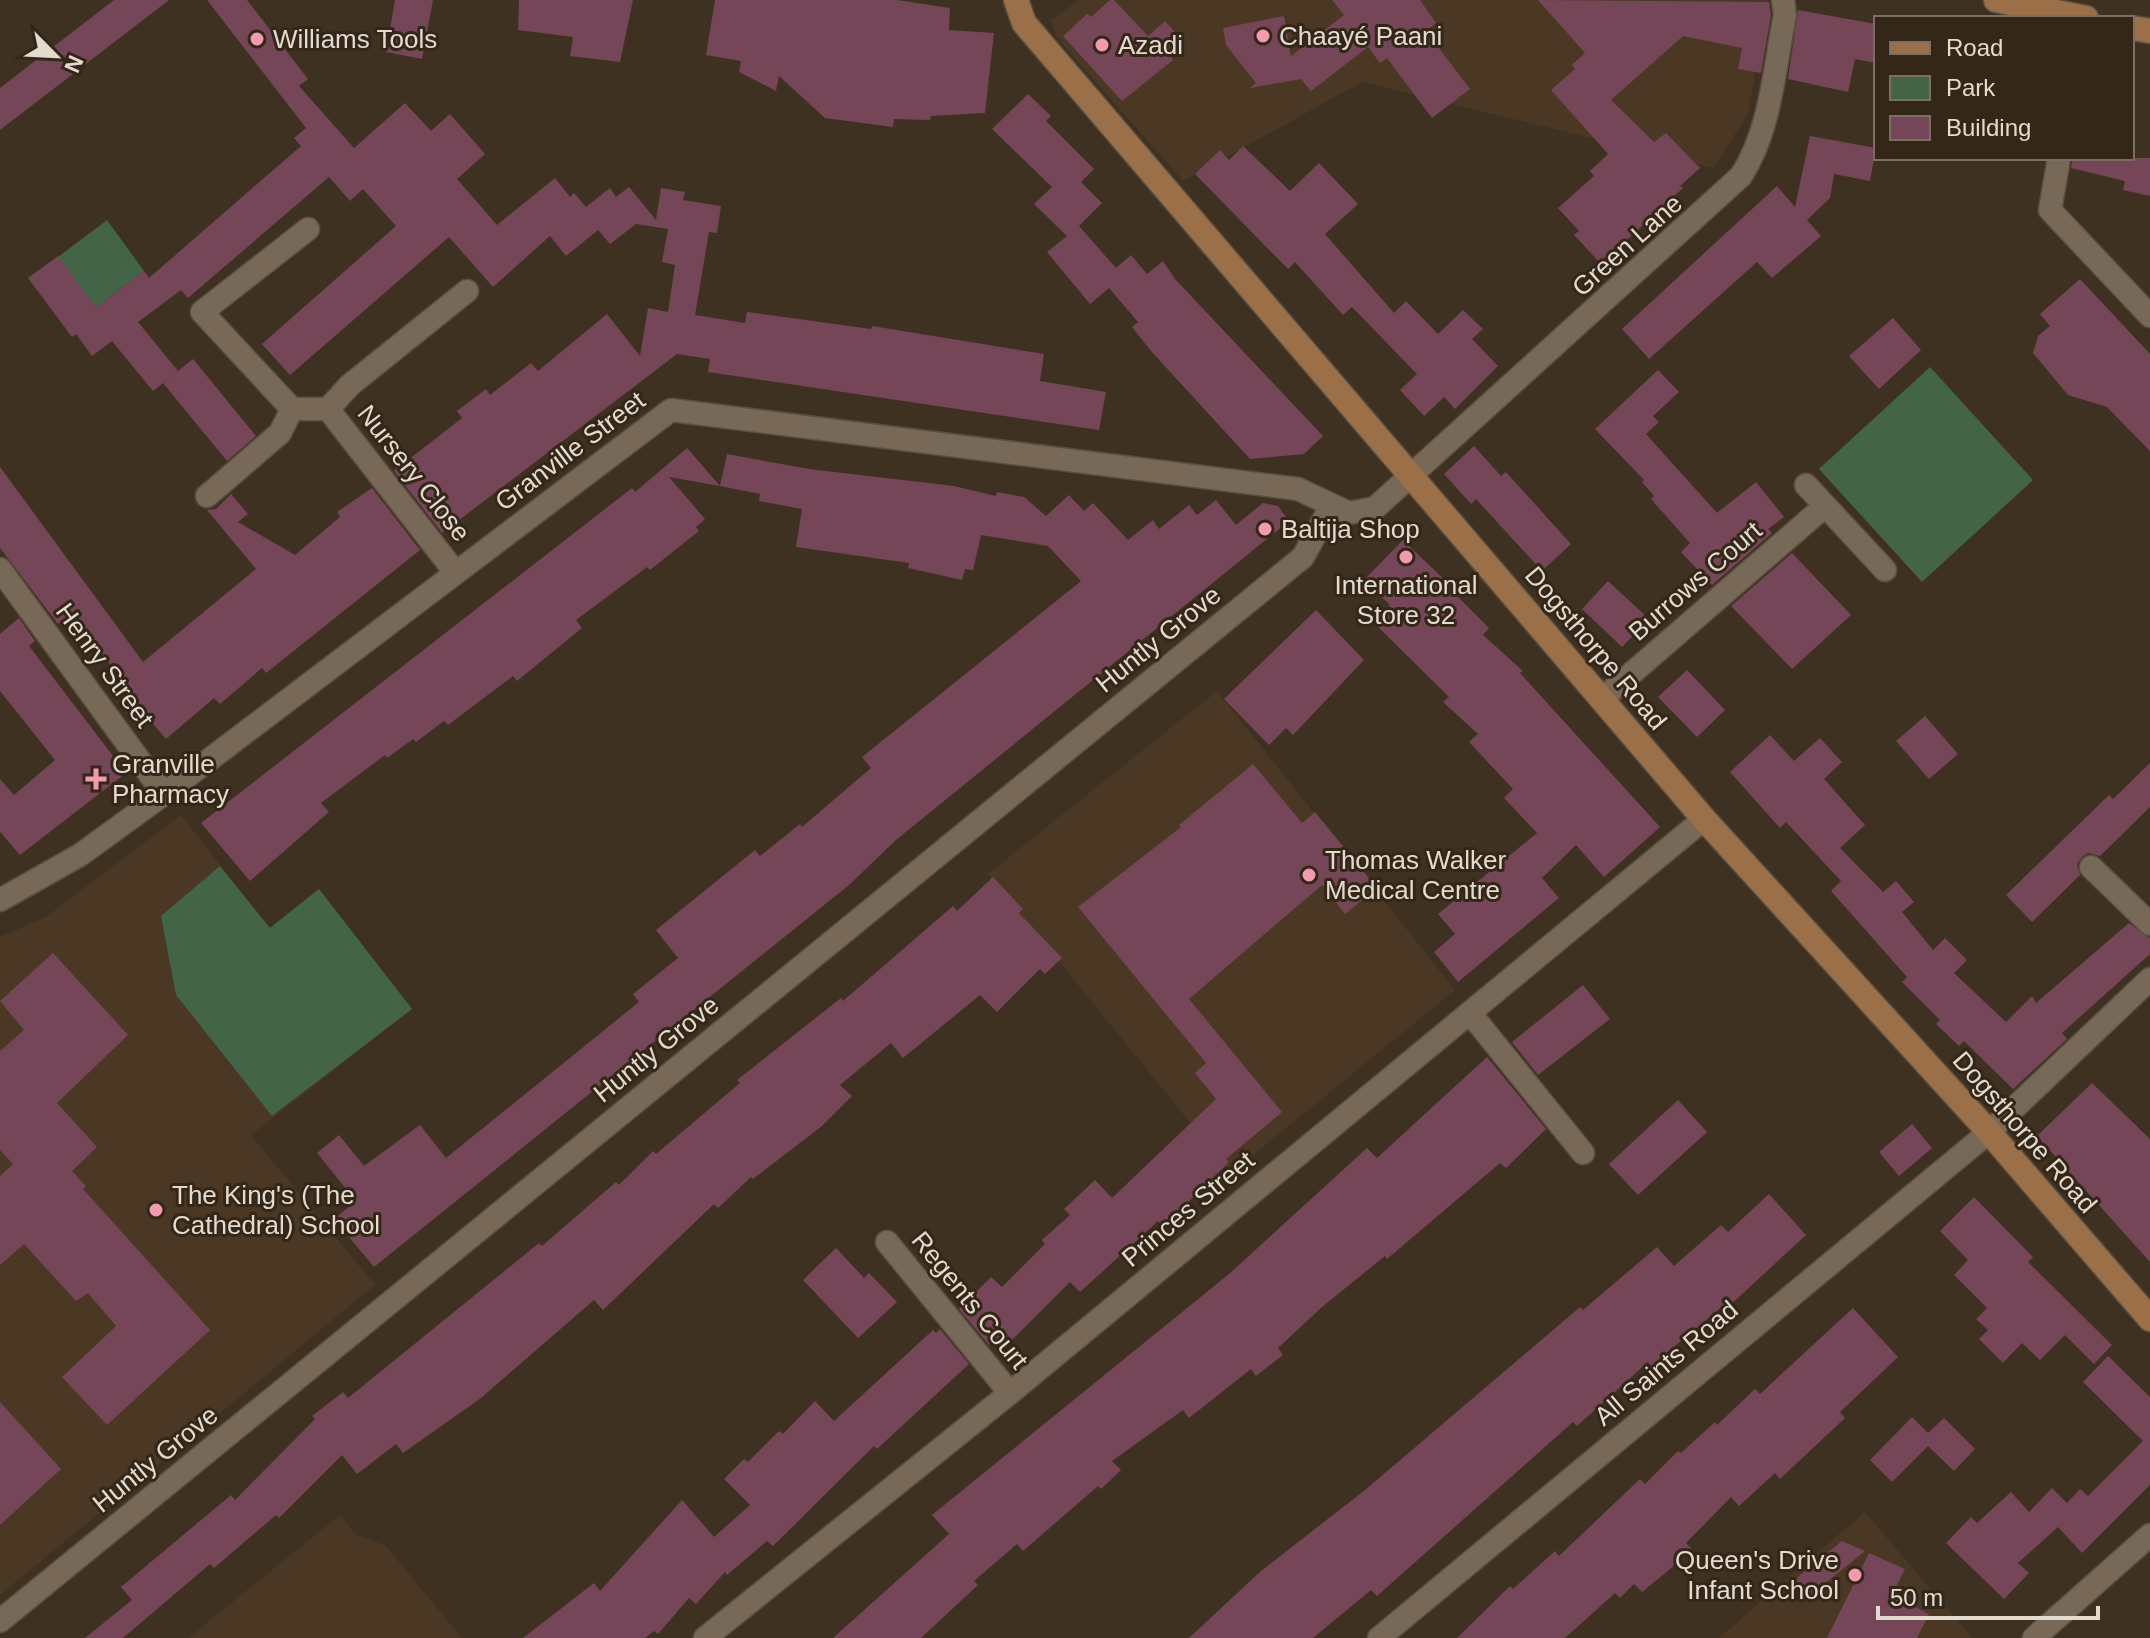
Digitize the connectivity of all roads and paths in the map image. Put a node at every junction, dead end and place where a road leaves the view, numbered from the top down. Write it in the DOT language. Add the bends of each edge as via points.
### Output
graph roads {
  1 [pos="1016,0"];
  2 [pos="1783,0"];
  3 [pos="1996,0"];
  4 [pos="2073,16"];
  5 [pos="2059,160"];
  6 [pos="308,229"];
  7 [pos="467,291"];
  8 [pos="2150,316"];
  9 [pos="292,409"];
  10 [pos="328,409"];
  11 [pos="1413,477"];
  12 [pos="1806,485"];
  13 [pos="207,496"];
  14 [pos="1331,506"];
  15 [pos="1825,506"];
  16 [pos="0,569"];
  17 [pos="1885,570"];
  18 [pos="455,572"];
  19 [pos="1602,699"];
  20 [pos="164,794"];
  21 [pos="1704,819"];
  22 [pos="2091,867"];
  23 [pos="0,900"];
  24 [pos="2150,924"];
  25 [pos="2150,979"];
  26 [pos="1470,1013"];
  27 [pos="1989,1132"];
  28 [pos="1583,1153"];
  29 [pos="887,1242"];
  30 [pos="2150,1319"];
  31 [pos="1010,1393"];
  32 [pos="2150,1535"];
  33 [pos="0,1621"];
  34 [pos="705,1638"];
  35 [pos="1379,1638"];
  36 [pos="2034,1638"];
  1 -- 11 [label="street, Dogsthorpe Road" via="1024,23"];
  2 -- 11 [label="street, Green Lane" via="1785,15 1764,125 1741,176"];
  3 -- 4 [label="street"];
  5 -- 8 [label="street" via="2050,210"];
  6 -- 9 [label="street" via="202,312"];
  7 -- 10 [label="street, Nursery Close" via="350,385"];
  9 -- 10 [label="street, Nursery Close"];
  9 -- 13 [label="street" via="280,433"];
  10 -- 18 [label="street, Nursery Close"];
  11 -- 14 [label="street, Granville Street" via="1375,508 1349,513"];
  11 -- 19 [label="street, Dogsthorpe Road"];
  12 -- 15 [label="street"];
  14 -- 18 [label="street, Granville Street" via="1298,489 671,410"];
  14 -- 33 [label="street, Huntly Grove" via="1303,557"];
  15 -- 17 [label="street"];
  15 -- 19 [label="street, Burrows Court"];
  16 -- 20 [label="street, Henry Street"];
  18 -- 20 [label="street, Granville Street"];
  19 -- 21 [label="street, Dogsthorpe Road"];
  20 -- 23 [label="street, Granville Street" via="80,855"];
  21 -- 26 [label="street, Princes Street"];
  21 -- 27 [label="street, Dogsthorpe Road"];
  22 -- 24 [label="street"];
  25 -- 27 [label="street, All Saints Road"];
  26 -- 28 [label="street"];
  26 -- 31 [label="street, Princes Street"];
  27 -- 30 [label="street, Dogsthorpe Road"];
  27 -- 35 [label="street, All Saints Road"];
  29 -- 31 [label="street, Regents Court"];
  31 -- 34 [label="street, Princes Street"];
  32 -- 36 [label="street"];
}
